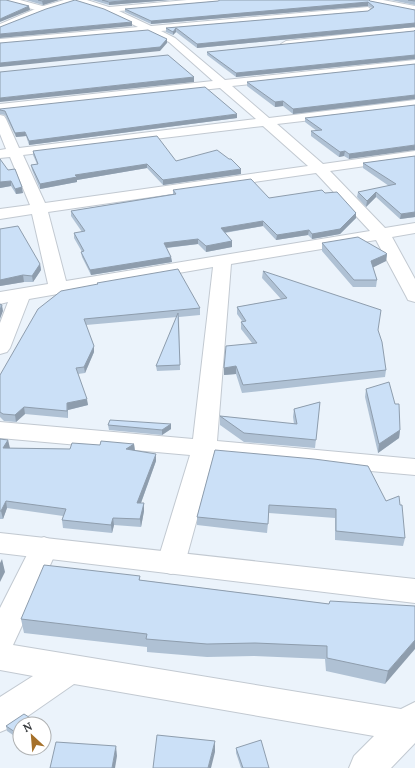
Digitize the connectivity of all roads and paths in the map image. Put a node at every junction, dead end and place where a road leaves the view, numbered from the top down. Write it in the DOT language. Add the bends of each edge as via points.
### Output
graph roads {
  1 [pos="10,0"];
  2 [pos="73,0"];
  3 [pos="84,0"];
  4 [pos="218,0"];
  5 [pos="370,0"];
  6 [pos="352,1"];
  7 [pos="108,9"];
  8 [pos="415,9"];
  9 [pos="43,10"];
  10 [pos="394,22"];
  11 [pos="0,26"];
  12 [pos="149,29"];
  13 [pos="414,31"];
  14 [pos="0,42"];
  15 [pos="272,45"];
  16 [pos="202,52"];
  17 [pos="187,54"];
  18 [pos="171,56"];
  19 [pos="415,63"];
  20 [pos="222,84"];
  21 [pos="415,104"];
  22 [pos="0,108"];
  23 [pos="0,119"];
  24 [pos="266,122"];
  25 [pos="7,153"];
  26 [pos="415,155"];
  27 [pos="320,169"];
  28 [pos="39,208"];
  29 [pos="0,214"];
  30 [pos="415,228"];
  31 [pos="382,234"];
  32 [pos="223,260"];
  33 [pos="58,288"];
  34 [pos="20,294"];
  35 [pos="415,296"];
  36 [pos="0,298"];
  37 [pos="0,348"];
  38 [pos="0,430"];
  39 [pos="204,449"];
  40 [pos="415,467"];
  41 [pos="0,543"];
  42 [pos="44,548"];
  43 [pos="171,562"];
  44 [pos="415,591"];
  45 [pos="0,638"];
  46 [pos="0,656"];
  47 [pos="70,669"];
  48 [pos="0,716"];
  49 [pos="413,723"];
  50 [pos="367,768"];
  1 -- 9 [label="street"];
  2 -- 9 [label="street"];
  3 -- 7 [label="street"];
  4 -- 7 [label="street"];
  5 -- 8 [label="street"];
  6 -- 12 [label="street" via="372,11"];
  7 -- 12 [label="street"];
  9 -- 11 [label="street"];
  10 -- 13 [label="street"];
  12 -- 14 [label="street"];
  12 -- 17 [label="street" via="172,40"];
  13 -- 15 [label="street"];
  16 -- 17 [label="street"];
  17 -- 18 [label="street"];
  17 -- 20 [label="street"];
  19 -- 20 [label="street"];
  20 -- 22 [label="street"];
  20 -- 24 [label="street"];
  21 -- 24 [label="street"];
  23 -- 25 [label="street"];
  24 -- 25 [label="street"];
  24 -- 27 [label="street"];
  25 -- 28 [label="street"];
  26 -- 27 [label="street"];
  27 -- 28 [label="street"];
  27 -- 31 [label="street"];
  28 -- 29 [label="street"];
  28 -- 33 [label="street"];
  30 -- 31 [label="street"];
  31 -- 32 [label="street"];
  31 -- 35 [label="street"];
  32 -- 33 [label="street"];
  32 -- 39 [label="street"];
  33 -- 34 [label="street"];
  34 -- 36 [label="street"];
  34 -- 37 [label="street"];
  38 -- 39 [label="street"];
  39 -- 40 [label="street"];
  39 -- 43 [label="street"];
  41 -- 42 [label="street"];
  42 -- 43 [label="street"];
  42 -- 45 [label="street"];
  43 -- 44 [label="street"];
  46 -- 47 [label="street"];
  47 -- 48 [label="street"];
  47 -- 49 [label="street"];
  49 -- 50 [label="street"];
}
